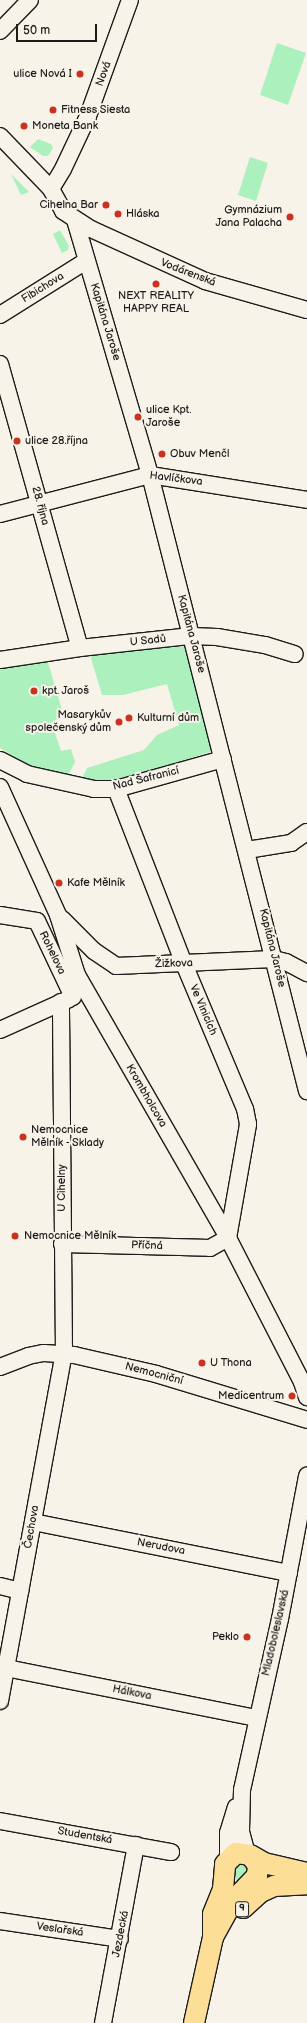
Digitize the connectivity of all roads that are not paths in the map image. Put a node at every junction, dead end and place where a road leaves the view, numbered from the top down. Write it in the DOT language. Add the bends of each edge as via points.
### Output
graph roads {
  1 [pos="30,0"];
  2 [pos="130,0"];
  3 [pos="0,31"];
  4 [pos="0,136"];
  5 [pos="51,189"];
  6 [pos="75,220"];
  7 [pos="86,261"];
  8 [pos="307,310"];
  9 [pos="0,315"];
  10 [pos="0,364"];
  11 [pos="150,475"];
  12 [pos="307,500"];
  13 [pos="39,502"];
  14 [pos="0,514"];
  15 [pos="192,636"];
  16 [pos="80,648"];
  17 [pos="295,654"];
  18 [pos="0,660"];
  19 [pos="223,759"];
  20 [pos="0,760"];
  21 [pos="0,787"];
  22 [pos="116,788"];
  23 [pos="307,832"];
  24 [pos="247,850"];
  25 [pos="0,915"];
  26 [pos="58,915"];
  27 [pos="274,959"];
  28 [pos="184,964"];
  29 [pos="307,973"];
  30 [pos="73,997"];
  31 [pos="0,1030"];
  32 [pos="307,1091"];
  33 [pos="228,1238"];
  34 [pos="62,1244"];
  35 [pos="64,1353"];
  36 [pos="0,1366"];
  37 [pos="307,1397"];
  38 [pos="307,1420"];
  39 [pos="307,1476"];
  40 [pos="33,1522"];
  41 [pos="289,1573"];
  42 [pos="0,1586"];
  43 [pos="20,1591"];
  44 [pos="6,1668"];
  45 [pos="0,1701"];
  46 [pos="257,1718"];
  47 [pos="242,1790"];
  48 [pos="0,1821"];
  49 [pos="136,1845"];
  50 [pos="171,1852"];
  51 [pos="249,1855"];
  52 [pos="226,1867"];
  53 [pos="304,1876"];
  54 [pos="250,1883"];
  55 [pos="0,1921"];
  56 [pos="213,1937"];
  57 [pos="120,1939"];
  58 [pos="205,1971"];
  59 [pos="103,2023"];
  60 [pos="194,2023"];
  1 -- 3 [label="street"];
  2 -- 5 [label="street, Nová" via="88,116"];
  4 -- 5 [label="street"];
  5 -- 6 [label="street" via="63,211"];
  6 -- 7 [label="street, Kapitána Jaroše"];
  6 -- 8 [label="street, Vodárenská" via="143,255 205,281"];
  7 -- 9 [label="street, Fibichova"];
  7 -- 11 [label="street, Kapitána Jaroše"];
  10 -- 13 [label="street, 28. října"];
  11 -- 12 [label="street, Havlíčkova"];
  11 -- 13 [label="street, Havlíčkova"];
  11 -- 15 [label="street, Kapitána Jaroše"];
  13 -- 14 [label="street, Havlíčkova"];
  13 -- 16 [label="street, 28. října"];
  15 -- 16 [label="street, U Sadů"];
  15 -- 17 [label="street, U Sadů" via="265,645"];
  15 -- 19 [label="street, Kapitána Jaroše"];
  16 -- 18 [label="street, U Sadů"];
  19 -- 22 [label="street, Nad Šafranicí"];
  19 -- 24 [label="street, Kapitána Jaroše"];
  20 -- 22 [label="street, Nad Šafranicí" via="27,774 94,789"];
  21 -- 26 [label="street, Krombholcova"];
  22 -- 28 [label="street, Ve Vinicích"];
  23 -- 24 [label="street" via="292,844"];
  24 -- 27 [label="street, Kapitána Jaroše"];
  25 -- 30 [label="street, Rohelova" via="37,921"];
  26 -- 28 [label="street, Žižkova" via="94,951 116,966"];
  26 -- 30 [label="street, Krombholcova" via="77,975"];
  27 -- 28 [label="street, Žižkova"];
  27 -- 29 [label="street, Žižkova"];
  27 -- 32 [label="street, Kapitána Jaroše"];
  28 -- 33 [label="street, Ve Vinicích" via="245,1109 248,1124"];
  30 -- 31 [label="street"];
  30 -- 33 [label="street, Krombholcova"];
  30 -- 34 [label="street, U Cihelny"];
  33 -- 34 [label="street, Příčná" via="210,1248"];
  33 -- 37 [label="street, Krombholcova" via="302,1382"];
  34 -- 35 [label="street, U Cihelny"];
  35 -- 36 [label="street, Nemocniční" via="28,1356"];
  35 -- 38 [label="street, Nemocniční" via="156,1374"];
  35 -- 40 [label="street, Čechova"];
  39 -- 41 [label="street, Mladoboleslavská"];
  40 -- 41 [label="street, Nerudova"];
  40 -- 43 [label="street, Čechova"];
  41 -- 46 [label="street, Mladoboleslavská"];
  42 -- 43 [label="street"];
  43 -- 44 [label="street, Čechova"];
  44 -- 45 [label="street, Čechova"];
  44 -- 46 [label="street, Hálkova"];
  46 -- 47 [label="street, Mladoboleslavská"];
  47 -- 51 [label="street, Mladoboleslavská" via="241,1831"];
  47 -- 52 [label="street, Mladoboleslavská" via="231,1818"];
  48 -- 49 [label="street, Studentská"];
  49 -- 50 [label="street, Studentská"];
  49 -- 57 [label="street, Jezdecká"];
  51 -- 52 [label="main road" via="236,1853"];
  51 -- 53 [label="main road" via="264,1863"];
  51 -- 54 [label="main road, Mladoboleslavská" via="258,1865"];
  52 -- 54 [label="main road, 9" via="231,1883"];
  52 -- 56 [label="main road, Mladoboleslavská" via="223,1889 213,1914"];
  53 -- 54 [label="main road" via="271,1875"];
  53 -- 58 [label="main road, 9" via="274,1886 250,1900 238,1914"];
  54 -- 56 [label="main road, Mladoboleslavská" via="227,1908"];
  55 -- 57 [label="street, Veslařská"];
  56 -- 58 [label="main road, Mladoboleslavská / 9"];
  57 -- 59 [label="street, Jezdecká"];
  58 -- 60 [label="main road, Mladoboleslavská / 9"];
}
